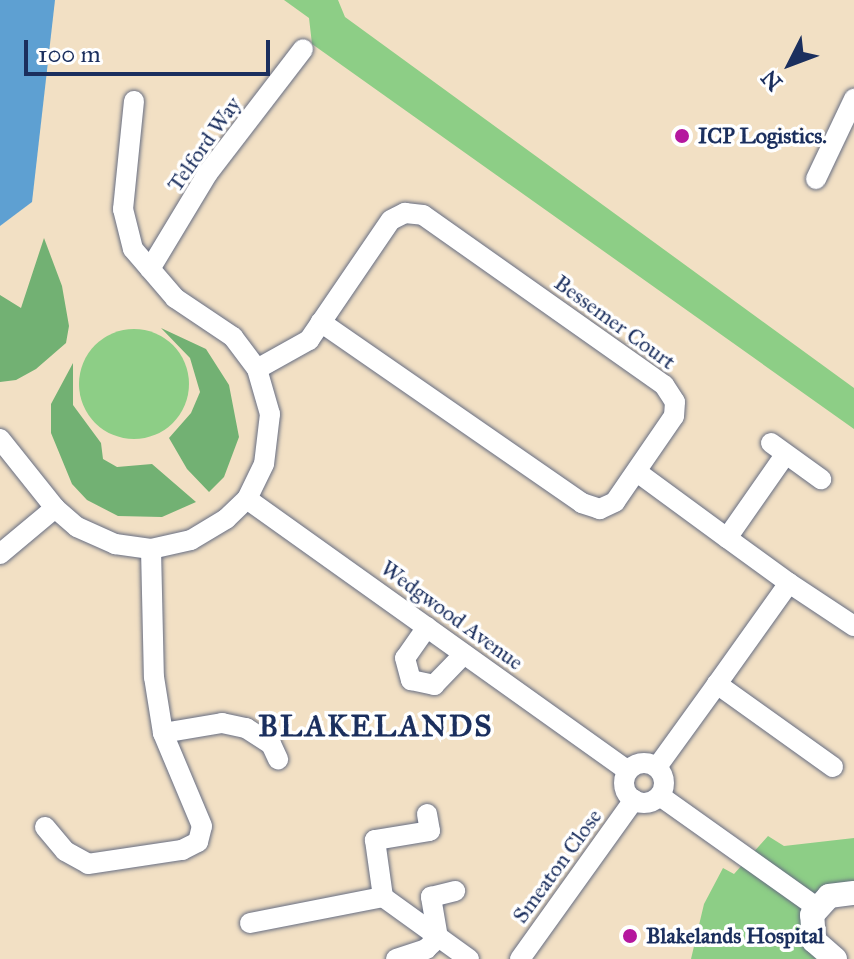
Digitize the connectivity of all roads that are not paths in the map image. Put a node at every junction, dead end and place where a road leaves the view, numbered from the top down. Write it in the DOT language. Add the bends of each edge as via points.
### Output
graph roads {
  1 [pos="303,49"];
  2 [pos="854,99"];
  3 [pos="134,101"];
  4 [pos="816,179"];
  5 [pos="150,269"];
  6 [pos="321,322"];
  7 [pos="257,369"];
  8 [pos="0,439"];
  9 [pos="637,472"];
  10 [pos="821,479"];
  11 [pos="247,499"];
  12 [pos="55,508"];
  13 [pos="727,538"];
  14 [pos="151,549"];
  15 [pos="0,554"];
  16 [pos="789,583"];
  17 [pos="427,627"];
  18 [pos="854,628"];
  19 [pos="464,654"];
  20 [pos="717,684"];
  21 [pos="163,733"];
  22 [pos="278,759"];
  23 [pos="657,767"];
  24 [pos="833,767"];
  25 [pos="628,771"];
  26 [pos="660,796"];
  27 [pos="634,800"];
  28 [pos="427,814"];
  29 [pos="45,827"];
  30 [pos="455,891"];
  31 [pos="854,893"];
  32 [pos="383,897"];
  33 [pos="816,907"];
  34 [pos="250,923"];
  35 [pos="438,938"];
  36 [pos="828,958"];
  37 [pos="396,959"];
  38 [pos="469,959"];
  39 [pos="520,959"];
  1 -- 5 [label="street, Telford Way" via="208,173"];
  2 -- 4 [label="street"];
  3 -- 5 [label="street" via="123,209 133,249"];
  5 -- 7 [label="street" via="175,298 233,337"];
  6 -- 7 [label="street, Bessemer Court" via="309,340"];
  6 -- 9 [label="street, Bessemer Court" via="582,503 600,509 615,502"];
  6 -- 9 [label="street, Bessemer Court" via="391,220 405,213 423,215 664,385 675,402 674,416"];
  7 -- 11 [label="street" via="270,414 264,464"];
  8 -- 12 [label="street"];
  9 -- 13 [label="street"];
  10 -- 13 [label="street" via="778,449"];
  11 -- 14 [label="street" via="191,540"];
  11 -- 17 [label="street, Wedgwood Avenue"];
  12 -- 14 [label="street" via="77,527 115,544"];
  12 -- 15 [label="street"];
  13 -- 16 [label="street"];
  14 -- 21 [label="street" via="154,677"];
  16 -- 18 [label="street"];
  16 -- 20 [label="street"];
  17 -- 19 [label="street, Wedgwood Avenue"];
  17 -- 19 [label="street" via="405,658 411,680 434,685"];
  19 -- 25 [label="street, Wedgwood Avenue"];
  20 -- 23 [label="street"];
  20 -- 24 [label="street"];
  21 -- 22 [label="street" via="222,723 246,728 271,744"];
  21 -- 29 [label="street" via="202,826 198,842 182,850 88,864 65,851"];
  23 -- 25 [label="street" via="639,764"];
  23 -- 26 [label="street" via="664,781"];
  25 -- 27 [label="street" via="625,790"];
  26 -- 27 [label="street" via="645,803"];
  26 -- 33 [label="street"];
  27 -- 39 [label="street, Smeaton Close"];
  28 -- 32 [label="street" via="430,831 375,840"];
  30 -- 35 [label="street" via="431,897"];
  31 -- 33 [label="street" via="835,893"];
  32 -- 34 [label="street"];
  32 -- 35 [label="street"];
  33 -- 36 [label="street" via="811,933"];
  35 -- 37 [label="street" via="426,949"];
  35 -- 38 [label="street"];
}
